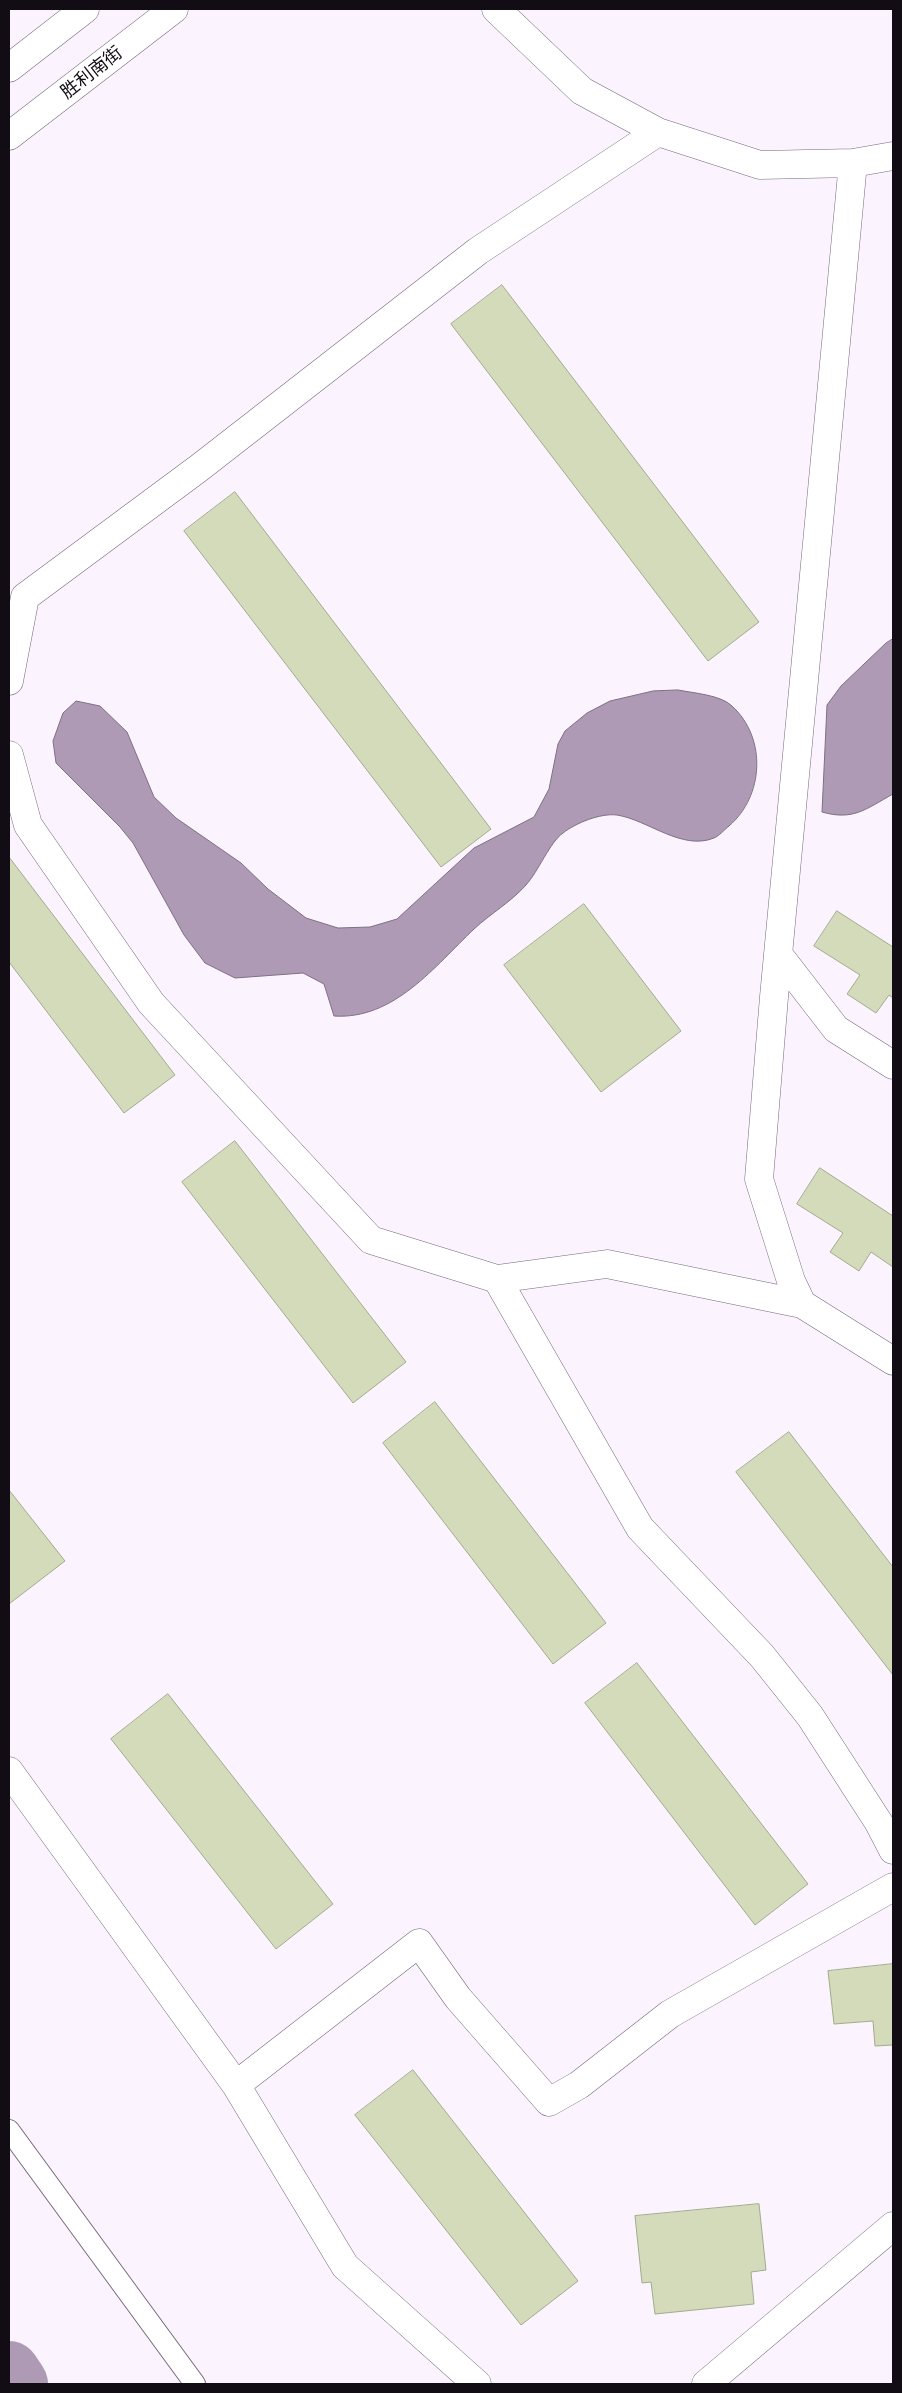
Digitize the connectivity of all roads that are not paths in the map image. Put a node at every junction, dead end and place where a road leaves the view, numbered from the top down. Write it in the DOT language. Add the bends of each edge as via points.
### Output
graph roads {
  1 [pos="85,9"];
  2 [pos="174,9"];
  3 [pos="496,9"];
  4 [pos="9,68"];
  5 [pos="658,132"];
  6 [pos="9,136"];
  7 [pos="893,156"];
  8 [pos="853,163"];
  9 [pos="9,681"];
  10 [pos="9,756"];
  11 [pos="778,954"];
  12 [pos="893,1066"];
  13 [pos="497,1279"];
  14 [pos="802,1304"];
  15 [pos="893,1360"];
  16 [pos="9,1771"];
  17 [pos="893,1850"];
  18 [pos="893,1887"];
  19 [pos="236,2085"];
  20 [pos="9,2130"];
  21 [pos="893,2226"];
  22 [pos="195,2384"];
  23 [pos="477,2384"];
  24 [pos="706,2384"];
  1 -- 4 [label="street"];
  2 -- 6 [label="street, 胜利南街"];
  3 -- 5 [label="street" via="582,91"];
  5 -- 8 [label="street" via="760,165"];
  5 -- 9 [label="street" via="478,251 199,468 25,597"];
  7 -- 8 [label="street"];
  8 -- 11 [label="street"];
  10 -- 13 [label="street" via="28,825 151,1003 370,1240"];
  11 -- 12 [label="street" via="836,1029"];
  11 -- 14 [label="street" via="759,1179 791,1281"];
  13 -- 14 [label="street" via="607,1264"];
  13 -- 17 [label="street" via="640,1528 762,1656 810,1716"];
  14 -- 15 [label="street"];
  16 -- 19 [label="street"];
  18 -- 19 [label="street" via="670,2014 579,2085 549,2102 458,1998 419,1943"];
  19 -- 23 [label="street" via="345,2266"];
  20 -- 22 [label="lane"];
  21 -- 24 [label="street"];
}
